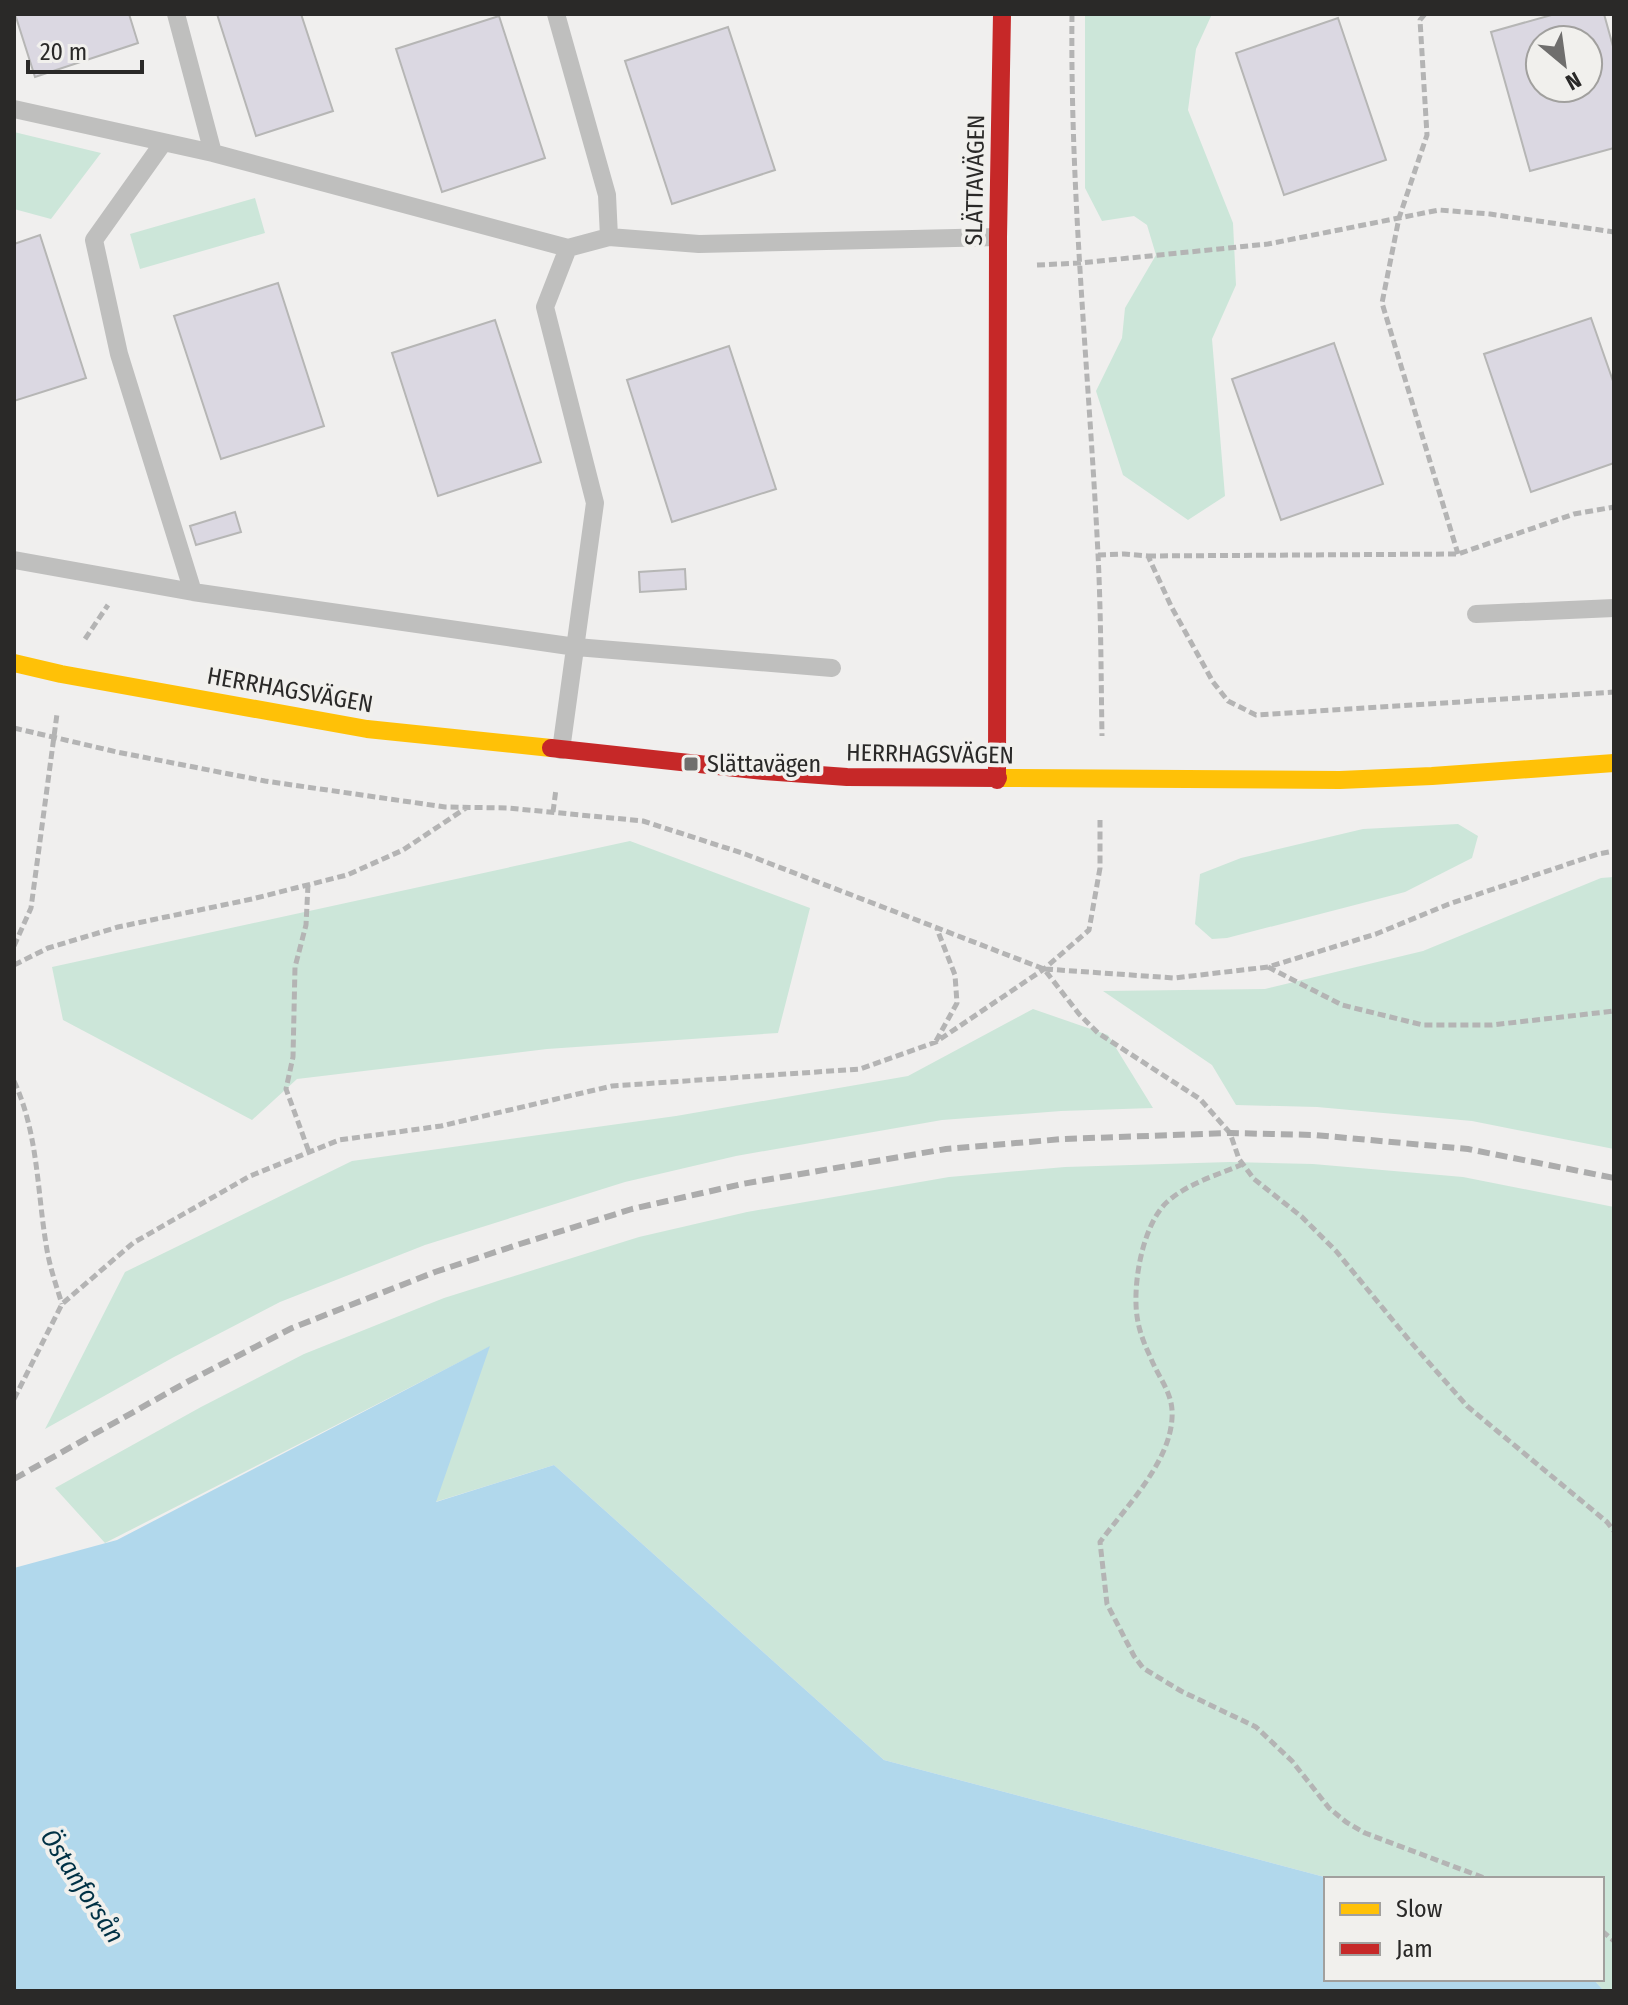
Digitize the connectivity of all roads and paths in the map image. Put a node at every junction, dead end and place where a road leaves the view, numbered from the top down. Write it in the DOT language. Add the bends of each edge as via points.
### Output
graph roads {
  1 [pos="176,14"];
  2 [pos="556,14"];
  3 [pos="1002,14"];
  4 [pos="1072,14"];
  5 [pos="1425,14"];
  6 [pos="14,109"];
  7 [pos="163,143"];
  8 [pos="213,153"];
  9 [pos="1399,218"];
  10 [pos="1614,232"];
  11 [pos="609,237"];
  12 [pos="998,237"];
  13 [pos="568,248"];
  14 [pos="1080,263"];
  15 [pos="998,267"];
  16 [pos="1614,507"];
  17 [pos="1458,554"];
  18 [pos="1098,555"];
  19 [pos="1148,556"];
  20 [pos="14,560"];
  21 [pos="125,581"];
  22 [pos="193,592"];
  23 [pos="1614,608"];
  24 [pos="1476,614"];
  25 [pos="576,647"];
  26 [pos="14,663"];
  27 [pos="832,668"];
  28 [pos="61,674"];
  29 [pos="1614,692"];
  30 [pos="14,728"];
  31 [pos="1102,736"];
  32 [pos="54,737"];
  33 [pos="561,750"];
  34 [pos="1614,763"];
  35 [pos="997,780"];
  36 [pos="467,807"];
  37 [pos="1100,819"];
  38 [pos="1614,851"];
  39 [pos="308,885"];
  40 [pos="937,929"];
  41 [pos="14,946"];
  42 [pos="14,965"];
  43 [pos="1268,967"];
  44 [pos="1044,969"];
  45 [pos="1614,1011"];
  46 [pos="936,1042"];
  47 [pos="14,1081"];
  48 [pos="309,1152"];
  49 [pos="1243,1164"];
  50 [pos="62,1304"];
  51 [pos="14,1399"];
  52 [pos="1614,1531"];
  53 [pos="1482,1877"];
  1 -- 8 [label="lane"];
  2 -- 11 [label="lane" via="607,195"];
  3 -- 12 [label="street, SLÄTTAVÄGEN"];
  4 -- 14 [label="path"];
  5 -- 9 [label="path" via="1420,20 1427,135"];
  6 -- 7 [label="lane"];
  7 -- 8 [label="lane"];
  7 -- 22 [label="lane" via="94,240 119,354"];
  8 -- 13 [label="lane"];
  9 -- 10 [label="path" via="1439,210"];
  9 -- 14 [label="path" via="1268,244"];
  9 -- 17 [label="path" via="1382,303"];
  11 -- 12 [label="lane" via="699,244"];
  11 -- 13 [label="lane"];
  12 -- 15 [label="street, SLÄTTAVÄGEN"];
  13 -- 25 [label="lane" via="545,307 595,503"];
  14 -- 15 [label="path"];
  14 -- 18 [label="path"];
  15 -- 35 [label="street, SLÄTTAVÄGEN"];
  16 -- 17 [label="path" via="1574,514"];
  17 -- 19 [label="path"];
  18 -- 19 [label="path"];
  18 -- 31 [label="path"];
  19 -- 29 [label="path" via="1213,682 1228,701 1256,715"];
  20 -- 21 [label="lane"];
  21 -- 22 [label="lane"];
  21 -- 28 [label="path"];
  22 -- 25 [label="lane"];
  23 -- 24 [label="lane"];
  25 -- 27 [label="lane"];
  25 -- 33 [label="lane"];
  26 -- 28 [label="street, HERRHAGSVÄGEN"];
  28 -- 32 [label="path"];
  28 -- 33 [label="street, HERRHAGSVÄGEN" via="367,729"];
  30 -- 32 [label="path"];
  32 -- 36 [label="path" via="265,781"];
  32 -- 41 [label="path" via="31,908"];
  33 -- 35 [label="street, HERRHAGSVÄGEN" via="847,777"];
  34 -- 35 [label="street, HERRHAGSVÄGEN" via="1340,780"];
  36 -- 39 [label="path" via="403,850 347,875"];
  36 -- 40 [label="path" via="643,821 745,854"];
  37 -- 44 [label="path" via="1100,868 1089,930"];
  38 -- 43 [label="path"];
  39 -- 42 [label="path" via="118,927 48,948"];
  39 -- 48 [label="path" via="306,925 295,967 293,1057 286,1089"];
  40 -- 44 [label="path"];
  40 -- 46 [label="path" via="955,975 957,1003"];
  43 -- 44 [label="path" via="1174,978"];
  43 -- 45 [label="path" via="1342,1005 1423,1025 1492,1025"];
  44 -- 46 [label="path"];
  44 -- 49 [label="path" via="1098,1033 1200,1099 1230,1133"];
  46 -- 48 [label="path" via="860,1069 612,1086 441,1126 339,1140"];
  47 -- 50 [label="path" via="34,1141 46,1248"];
  48 -- 50 [label="path" via="250,1176 133,1243"];
  49 -- 52 [label="path" via="1336,1251 1467,1406"];
  49 -- 53 [label="path" via="1182,1191 1165,1203 1150,1226 1138,1274 1138,1322 1150,1359 1170,1394 1173,1416 1159,1463 1100,1542 1107,1604 1143,1668 1256,1727 1346,1822"];
  50 -- 51 [label="path"];
}
